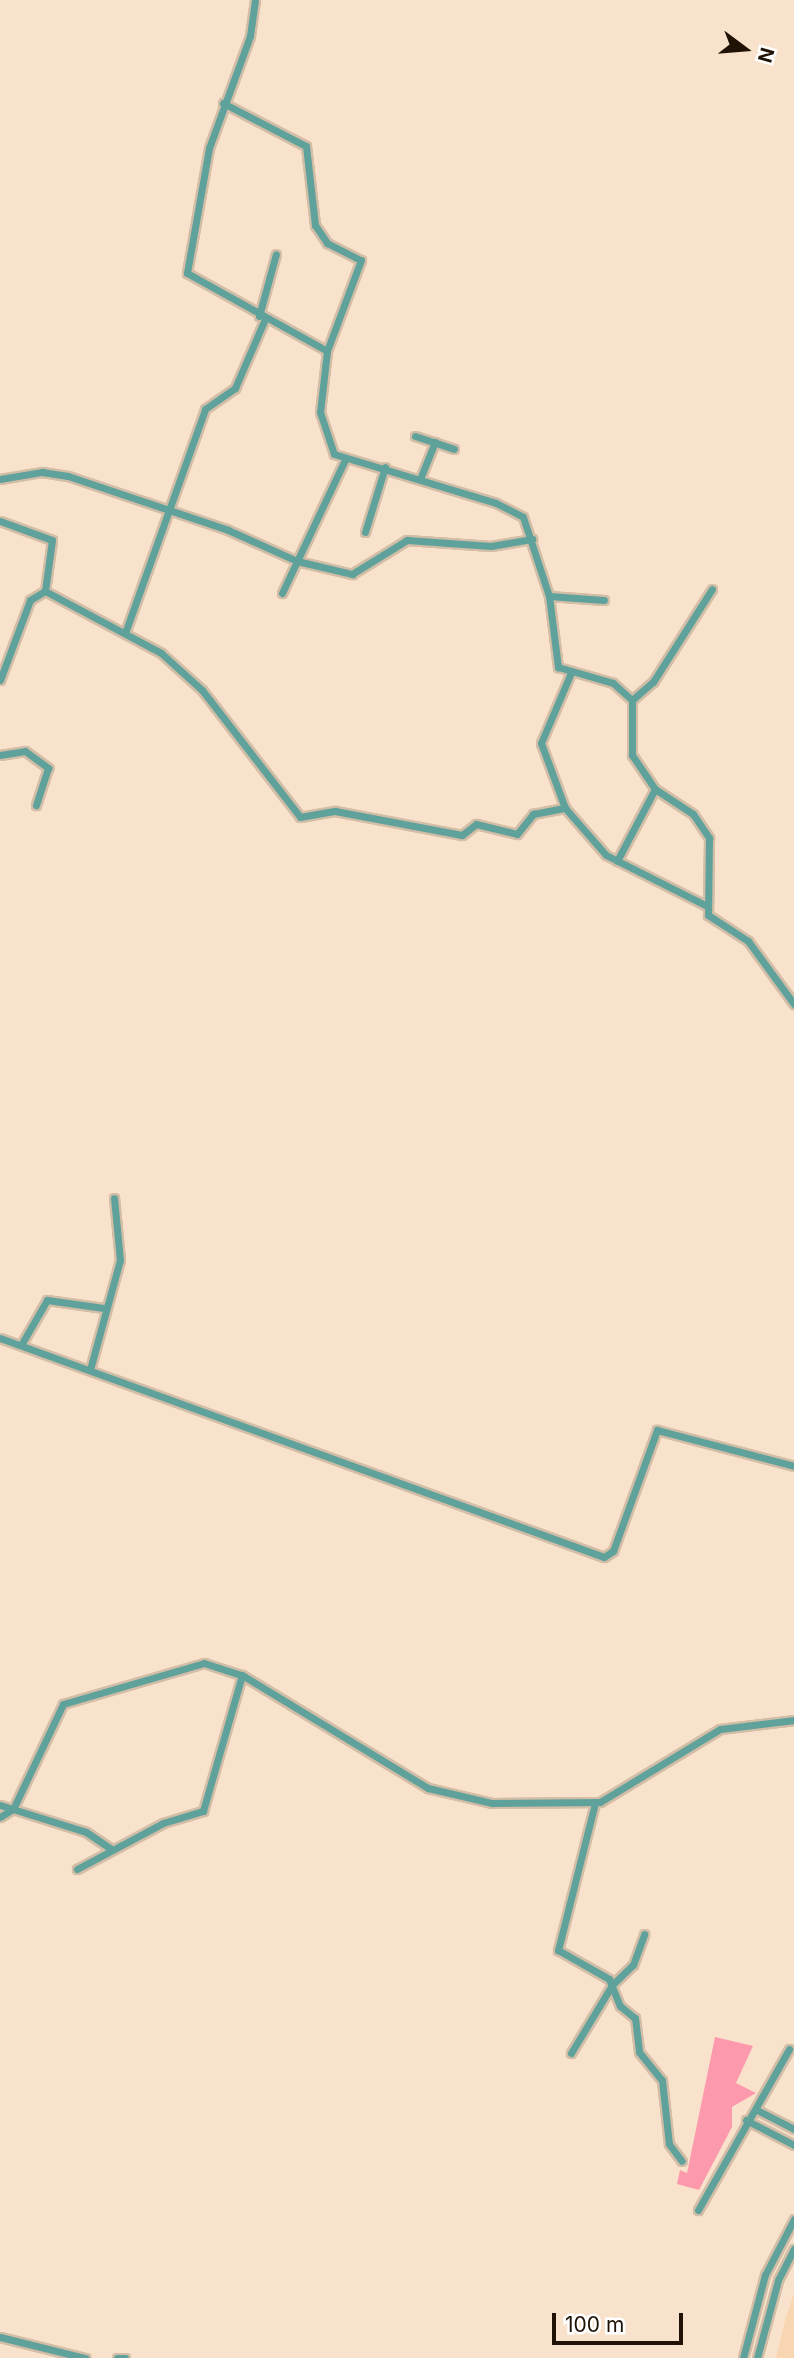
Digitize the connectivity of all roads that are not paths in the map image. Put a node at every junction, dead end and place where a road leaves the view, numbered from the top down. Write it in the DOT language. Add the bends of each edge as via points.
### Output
graph roads {
  1 [pos="255,0"];
  2 [pos="223,103"];
  3 [pos="276,254"];
  4 [pos="262,317"];
  5 [pos="327,351"];
  6 [pos="415,436"];
  7 [pos="435,442"];
  8 [pos="454,449"];
  9 [pos="345,460"];
  10 [pos="385,467"];
  11 [pos="0,479"];
  12 [pos="419,479"];
  13 [pos="170,510"];
  14 [pos="0,521"];
  15 [pos="365,532"];
  16 [pos="532,539"];
  17 [pos="297,561"];
  18 [pos="712,589"];
  19 [pos="45,591"];
  20 [pos="282,593"];
  21 [pos="549,596"];
  22 [pos="604,600"];
  23 [pos="125,633"];
  24 [pos="570,675"];
  25 [pos="0,680"];
  26 [pos="632,700"];
  27 [pos="0,755"];
  28 [pos="655,789"];
  29 [pos="36,805"];
  30 [pos="565,808"];
  31 [pos="617,861"];
  32 [pos="707,906"];
  33 [pos="794,1004"];
  34 [pos="114,1198"];
  35 [pos="103,1308"];
  36 [pos="0,1338"];
  37 [pos="21,1345"];
  38 [pos="91,1366"];
  39 [pos="794,1466"];
  40 [pos="242,1675"];
  41 [pos="794,1720"];
  42 [pos="595,1803"];
  43 [pos="0,1805"];
  44 [pos="13,1809"];
  45 [pos="0,1816"];
  46 [pos="111,1849"];
  47 [pos="76,1869"];
  48 [pos="644,1934"];
  49 [pos="612,1985"];
  50 [pos="789,2049"];
  51 [pos="571,2053"];
  52 [pos="757,2110"];
  53 [pos="746,2120"];
  54 [pos="794,2129"];
  55 [pos="794,2145"];
  56 [pos="682,2161"];
  57 [pos="698,2210"];
  58 [pos="794,2219"];
  59 [pos="794,2249"];
  60 [pos="0,2337"];
  61 [pos="85,2358"];
  62 [pos="117,2358"];
  63 [pos="125,2358"];
  64 [pos="743,2358"];
  65 [pos="757,2358"];
  1 -- 2 [label="street" via="250,36"];
  2 -- 4 [label="street" via="186,270 194,281"];
  2 -- 5 [label="street" via="306,146 315,225 327,243 361,260"];
  3 -- 4 [label="street"];
  4 -- 5 [label="street"];
  4 -- 13 [label="street" via="235,388 205,408"];
  5 -- 9 [label="street" via="320,412 331,450"];
  6 -- 7 [label="street"];
  7 -- 8 [label="street"];
  7 -- 12 [label="street"];
  9 -- 10 [label="street"];
  9 -- 17 [label="street"];
  10 -- 12 [label="street"];
  10 -- 15 [label="street"];
  11 -- 13 [label="street" via="53,473"];
  12 -- 16 [label="street" via="508,507 523,517"];
  13 -- 17 [label="street"];
  13 -- 23 [label="street"];
  14 -- 19 [label="street" via="52,540"];
  16 -- 17 [label="street" via="491,546 407,540 352,574"];
  16 -- 21 [label="street"];
  17 -- 20 [label="street"];
  18 -- 26 [label="street" via="653,682"];
  19 -- 23 [label="street"];
  19 -- 25 [label="street" via="30,600"];
  21 -- 22 [label="street"];
  21 -- 24 [label="street" via="558,667"];
  23 -- 30 [label="street" via="160,653 202,690 250,755 272,775 295,814 313,820 335,811 459,835 476,824 517,834 533,814"];
  24 -- 26 [label="street" via="613,683"];
  24 -- 30 [label="street" via="541,743"];
  26 -- 28 [label="street" via="632,755"];
  27 -- 29 [label="street" via="25,751 48,768"];
  28 -- 31 [label="street"];
  28 -- 32 [label="street" via="704,825 713,859"];
  30 -- 31 [label="street"];
  31 -- 32 [label="street"];
  32 -- 33 [label="street" via="712,921 748,941"];
  34 -- 35 [label="street" via="121,1254"];
  35 -- 37 [label="street" via="47,1300"];
  35 -- 38 [label="street"];
  36 -- 37 [label="street"];
  37 -- 38 [label="street" via="63,1364"];
  38 -- 39 [label="street" via="604,1557 613,1551 657,1430"];
  40 -- 42 [label="street" via="428,1788 492,1803"];
  40 -- 44 [label="street" via="205,1663 62,1704"];
  40 -- 46 [label="street" via="204,1811"];
  41 -- 42 [label="street" via="720,1729"];
  42 -- 49 [label="street" via="558,1950"];
  43 -- 44 [label="street"];
  44 -- 45 [label="street"];
  44 -- 46 [label="street" via="86,1832"];
  46 -- 47 [label="street"];
  48 -- 49 [label="street" via="634,1965"];
  49 -- 51 [label="street"];
  49 -- 56 [label="street" via="620,2006 635,2018 639,2052 652,2062 650,2072 662,2080 669,2144"];
  50 -- 52 [label="street"];
  52 -- 53 [label="street"];
  52 -- 54 [label="street"];
  53 -- 55 [label="street"];
  53 -- 57 [label="street"];
  58 -- 64 [label="street" via="765,2274"];
  59 -- 65 [label="street"];
  60 -- 61 [label="street"];
  62 -- 63 [label="street"];
}
